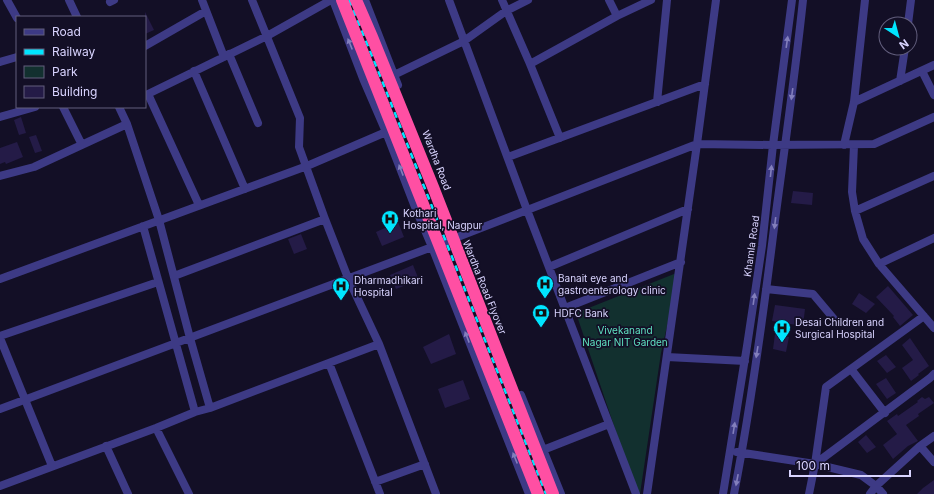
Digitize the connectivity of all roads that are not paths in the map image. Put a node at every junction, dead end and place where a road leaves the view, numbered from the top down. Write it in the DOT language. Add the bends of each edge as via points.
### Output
graph roads {
  1 [pos="7,0"];
  2 [pos="69,0"];
  3 [pos="202,0"];
  4 [pos="252,0"];
  5 [pos="332,0"];
  6 [pos="342,0"];
  7 [pos="356,0"];
  8 [pos="365,0"];
  9 [pos="449,0"];
  10 [pos="502,0"];
  11 [pos="528,0"];
  12 [pos="609,0"];
  13 [pos="651,0"];
  14 [pos="667,0"];
  15 [pos="716,0"];
  16 [pos="792,0"];
  17 [pos="803,0"];
  18 [pos="865,0"];
  19 [pos="911,0"];
  20 [pos="206,11"];
  21 [pos="506,11"];
  22 [pos="16,16"];
  23 [pos="77,16"];
  24 [pos="617,16"];
  25 [pos="909,16"];
  26 [pos="267,36"];
  27 [pos="464,42"];
  28 [pos="146,45"];
  29 [pos="227,56"];
  30 [pos="904,56"];
  31 [pos="16,57"];
  32 [pos="0,62"];
  33 [pos="530,64"];
  34 [pos="934,65"];
  35 [pos="194,71"];
  36 [pos="922,71"];
  37 [pos="394,74"];
  38 [pos="900,81"];
  39 [pos="705,84"];
  40 [pos="934,95"];
  41 [pos="657,102"];
  42 [pos="854,102"];
  43 [pos="32,108"];
  44 [pos="64,108"];
  45 [pos="119,108"];
  46 [pos="0,117"];
  47 [pos="934,117"];
  48 [pos="258,123"];
  49 [pos="127,124"];
  50 [pos="386,132"];
  51 [pos="560,138"];
  52 [pos="697,144"];
  53 [pos="785,144"];
  54 [pos="82,145"];
  55 [pos="773,145"];
  56 [pos="844,145"];
  57 [pos="854,145"];
  58 [pos="508,157"];
  59 [pos="307,166"];
  60 [pos="0,176"];
  61 [pos="934,176"];
  62 [pos="245,189"];
  63 [pos="199,205"];
  64 [pos="688,209"];
  65 [pos="527,210"];
  66 [pos="855,211"];
  67 [pos="325,219"];
  68 [pos="157,221"];
  69 [pos="144,226"];
  70 [pos="457,237"];
  71 [pos="931,239"];
  72 [pos="432,247"];
  73 [pos="934,248"];
  74 [pos="681,262"];
  75 [pos="879,264"];
  76 [pos="549,267"];
  77 [pos="174,276"];
  78 [pos="348,278"];
  79 [pos="0,279"];
  80 [pos="158,282"];
  81 [pos="766,289"];
  82 [pos="565,308"];
  83 [pos="924,316"];
  84 [pos="834,319"];
  85 [pos="934,328"];
  86 [pos="0,337"];
  87 [pos="189,338"];
  88 [pos="177,343"];
  89 [pos="379,344"];
  90 [pos="667,357"];
  91 [pos="745,361"];
  92 [pos="329,363"];
  93 [pos="851,369"];
  94 [pos="934,374"];
  95 [pos="25,400"];
  96 [pos="210,408"];
  97 [pos="0,409"];
  98 [pos="194,412"];
  99 [pos="885,413"];
  100 [pos="610,424"];
  101 [pos="156,428"];
  102 [pos="934,436"];
  103 [pos="106,446"];
  104 [pos="920,446"];
  105 [pos="543,450"];
  106 [pos="730,451"];
  107 [pos="742,453"];
  108 [pos="934,462"];
  109 [pos="425,464"];
  110 [pos="815,464"];
  111 [pos="52,466"];
  112 [pos="375,482"];
  113 [pos="0,486"];
  114 [pos="876,486"];
  115 [pos="128,494"];
  116 [pos="189,494"];
  117 [pos="380,494"];
  118 [pos="436,494"];
  119 [pos="529,494"];
  120 [pos="538,494"];
  121 [pos="553,494"];
  122 [pos="561,494"];
  123 [pos="636,494"];
  124 [pos="647,494"];
  125 [pos="723,494"];
  126 [pos="734,494"];
  127 [pos="809,494"];
  128 [pos="870,494"];
  129 [pos="883,494"];
  1 -- 22 [label="street"];
  2 -- 23 [label="street"];
  3 -- 20 [label="street"];
  4 -- 26 [label="street"];
  5 -- 26 [label="street"];
  50 -- 5 [label="street, one-way"];
  6 -- 120 [label="highway, bridge"];
  7 -- 121 [label="highway, Wardha Road Flyover, bridge" via="433,187"];
  8 -- 37 [label="street, Wardha Road"];
  9 -- 27 [label="street"];
  10 -- 21 [label="street"];
  11 -- 21 [label="street"];
  12 -- 24 [label="street"];
  13 -- 24 [label="street"];
  14 -- 41 [label="street"];
  15 -- 39 [label="street"];
  55 -- 16 [label="street, Khamla Road, one-way"];
  17 -- 53 [label="street, Khamla Road, one-way"];
  18 -- 42 [label="street"];
  19 -- 25 [label="street"];
  20 -- 28 [label="street"];
  20 -- 29 [label="street"];
  21 -- 27 [label="street"];
  21 -- 33 [label="street"];
  24 -- 33 [label="street"];
  26 -- 29 [label="street"];
  26 -- 59 [label="street" via="300,118 299,147"];
  27 -- 37 [label="street"];
  27 -- 58 [label="street"];
  29 -- 35 [label="street"];
  29 -- 48 [label="street"];
  30 -- 38 [label="street"];
  31 -- 32 [label="street"];
  33 -- 51 [label="street"];
  34 -- 36 [label="street"];
  35 -- 62 [label="street"];
  35 -- 63 [label="street" via="148,94"];
  36 -- 38 [label="street"];
  36 -- 40 [label="street"];
  37 -- 70 [label="street, Wardha Road"];
  38 -- 42 [label="street"];
  39 -- 41 [label="street"];
  39 -- 52 [label="street"];
  41 -- 51 [label="street"];
  42 -- 56 [label="street"];
  43 -- 46 [label="street"];
  44 -- 54 [label="street"];
  45 -- 49 [label="street"];
  47 -- 57 [label="street" via="874,144"];
  49 -- 54 [label="street"];
  49 -- 68 [label="street"];
  50 -- 59 [label="street"];
  72 -- 50 [label="street, one-way"];
  51 -- 58 [label="street"];
  52 -- 55 [label="street"];
  52 -- 64 [label="street"];
  52 -- 65 [label="street"];
  53 -- 55 [label="street"];
  53 -- 56 [label="street"];
  53 -- 81 [label="street, Khamla Road, one-way"];
  54 -- 60 [label="street" via="34,167"];
  91 -- 55 [label="street, Khamla Road, one-way"];
  56 -- 57 [label="street"];
  57 -- 66 [label="street" via="852,192"];
  58 -- 65 [label="street"];
  59 -- 62 [label="street"];
  59 -- 67 [label="street"];
  61 -- 66 [label="street"];
  62 -- 63 [label="street"];
  63 -- 68 [label="street"];
  64 -- 74 [label="street"];
  64 -- 76 [label="street"];
  65 -- 70 [label="street"];
  65 -- 76 [label="street"];
  66 -- 75 [label="street" via="863,239"];
  67 -- 77 [label="street"];
  67 -- 78 [label="street"];
  68 -- 69 [label="street"];
  68 -- 77 [label="street"];
  69 -- 79 [label="street"];
  69 -- 80 [label="street"];
  70 -- 72 [label="street"];
  70 -- 105 [label="street, Wardha Road"];
  71 -- 73 [label="street"];
  71 -- 75 [label="street"];
  72 -- 78 [label="street"];
  119 -- 72 [label="street, one-way"];
  74 -- 82 [label="street"];
  74 -- 90 [label="street"];
  75 -- 83 [label="street"];
  76 -- 82 [label="street"];
  77 -- 87 [label="street"];
  78 -- 87 [label="street"];
  78 -- 89 [label="street"];
  80 -- 86 [label="street"];
  80 -- 88 [label="street"];
  81 -- 84 [label="street" via="813,294"];
  81 -- 107 [label="street, Khamla Road, one-way"];
  82 -- 100 [label="street"];
  83 -- 85 [label="street"];
  83 -- 93 [label="street"];
  86 -- 95 [label="street"];
  87 -- 88 [label="street"];
  87 -- 96 [label="street"];
  88 -- 95 [label="street"];
  88 -- 98 [label="street"];
  89 -- 92 [label="street"];
  89 -- 109 [label="street"];
  90 -- 91 [label="street"];
  90 -- 124 [label="street"];
  106 -- 91 [label="street, Khamla Road, one-way"];
  92 -- 96 [label="street"];
  92 -- 112 [label="street"];
  93 -- 99 [label="street"];
  93 -- 110 [label="street" via="826,387"];
  94 -- 99 [label="street"];
  95 -- 97 [label="street"];
  95 -- 111 [label="street"];
  96 -- 98 [label="street"];
  98 -- 101 [label="street"];
  99 -- 110 [label="street"];
  100 -- 105 [label="street"];
  100 -- 123 [label="street"];
  101 -- 103 [label="street"];
  101 -- 116 [label="street"];
  102 -- 104 [label="street"];
  103 -- 111 [label="street"];
  103 -- 115 [label="street"];
  104 -- 108 [label="street"];
  104 -- 114 [label="street"];
  105 -- 122 [label="street, Wardha Road"];
  106 -- 107 [label="street"];
  106 -- 125 [label="street, Khamla Road"];
  107 -- 110 [label="street"];
  107 -- 126 [label="street, Khamla Road, one-way"];
  109 -- 112 [label="street"];
  109 -- 118 [label="street"];
  110 -- 114 [label="street" via="861,475"];
  110 -- 127 [label="street"];
  111 -- 113 [label="street"];
  112 -- 117 [label="street"];
  114 -- 128 [label="street"];
  114 -- 129 [label="street"];
}
